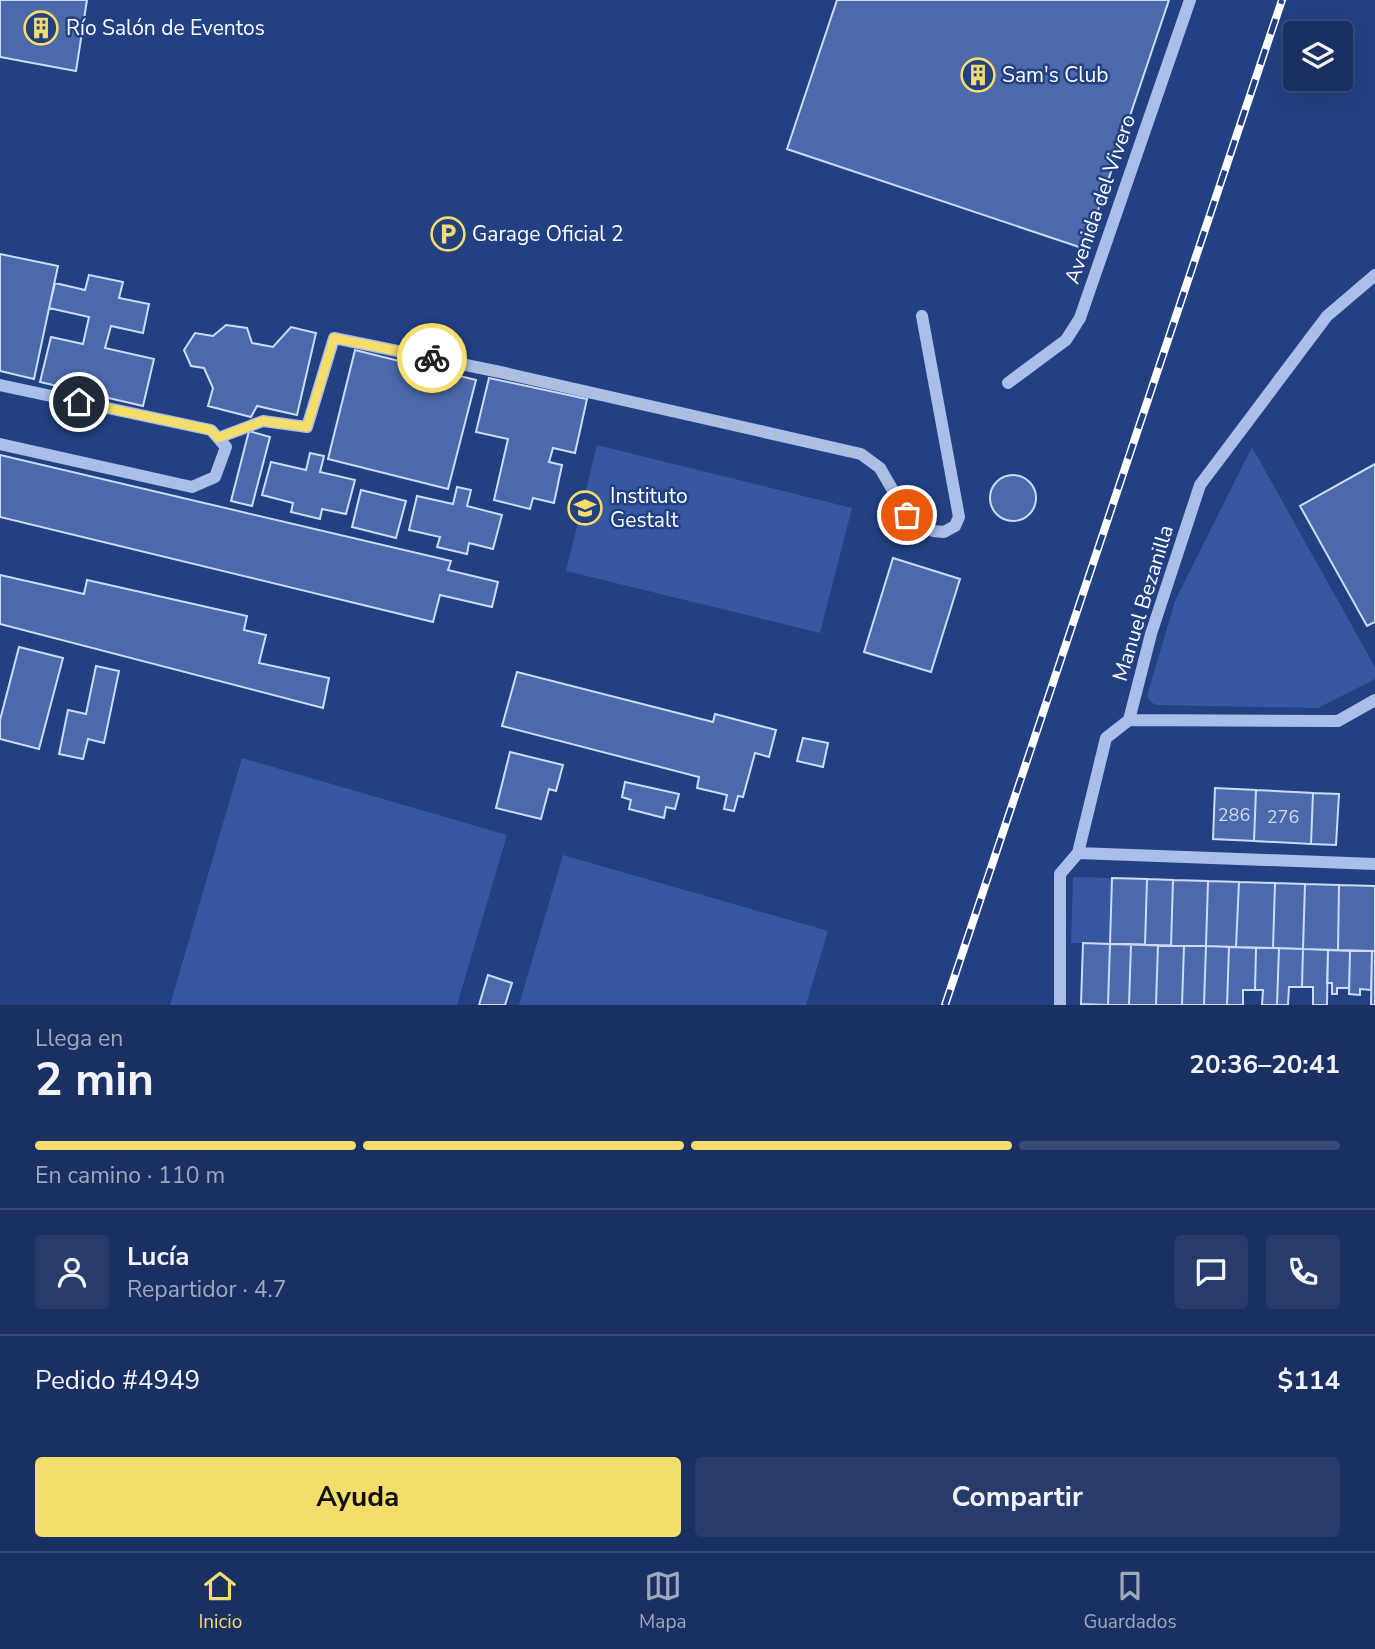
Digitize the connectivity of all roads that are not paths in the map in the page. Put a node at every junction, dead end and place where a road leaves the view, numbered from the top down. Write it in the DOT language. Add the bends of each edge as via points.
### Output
graph roads {
  1 [pos="1190,0"];
  2 [pos="1375,275"];
  3 [pos="922,316"];
  4 [pos="1008,383"];
  5 [pos="0,385"];
  6 [pos="218,438"];
  7 [pos="0,444"];
  8 [pos="1375,700"];
  9 [pos="1129,720"];
  10 [pos="1078,853"];
  11 [pos="1375,864"];
  12 [pos="1060,1005"];
  1 -- 4 [label="street, Avenida del Vivero" via="1080,318 1066,340"];
  2 -- 9 [label="street, Manuel Bezanilla" via="1327,316 1200,485 1151,634"];
  3 -- 6 [label="street" via="958,517 955,526 944,532 933,531 907,515 880,468 862,454 334,338 307,427 263,421"];
  5 -- 6 [label="street" via="211,430"];
  6 -- 7 [label="street" via="226,447 215,477 192,487"];
  8 -- 9 [label="street" via="1338,721"];
  9 -- 10 [label="street" via="1106,738"];
  10 -- 11 [label="street"];
  10 -- 12 [label="street" via="1060,874"];
}
